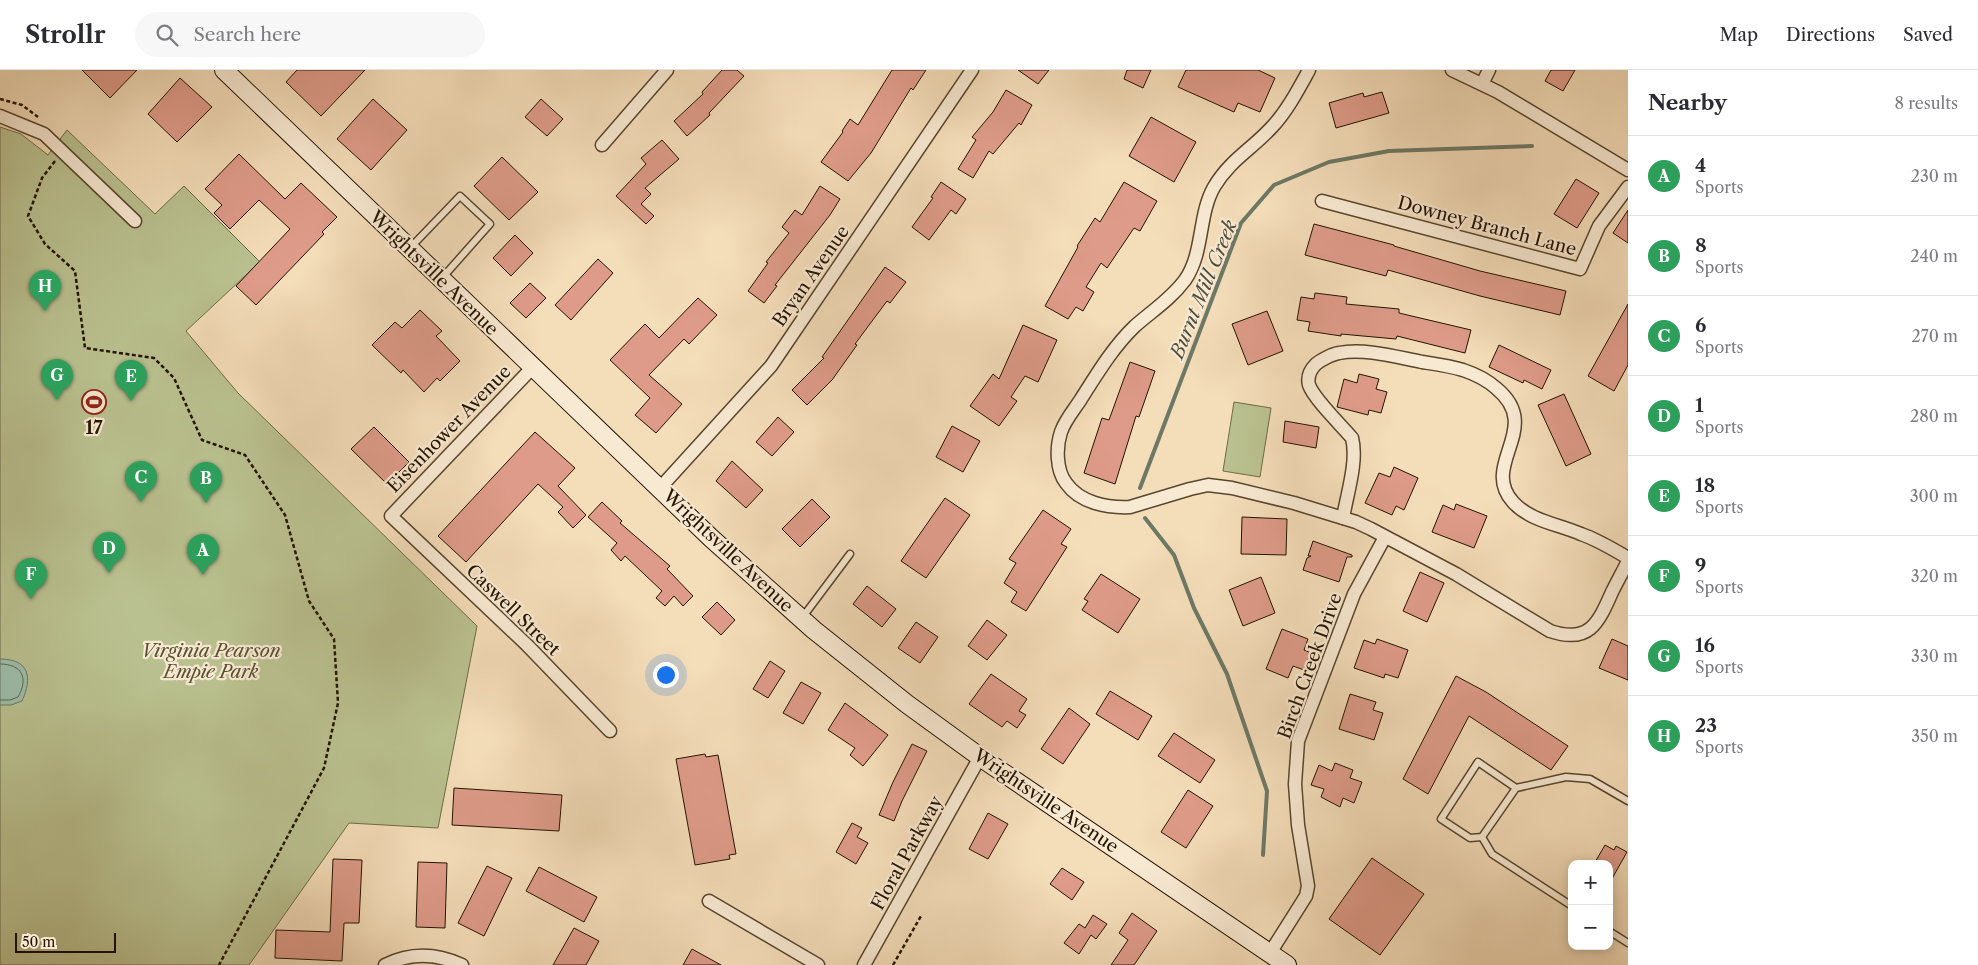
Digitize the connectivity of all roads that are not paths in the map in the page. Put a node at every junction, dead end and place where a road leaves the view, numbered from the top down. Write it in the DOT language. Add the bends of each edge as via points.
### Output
graph roads {
  1 [pos="224,70"];
  2 [pos="667,70"];
  3 [pos="972,70"];
  4 [pos="1308,70"];
  5 [pos="1452,70"];
  6 [pos="1489,70"];
  7 [pos="1482,84"];
  8 [pos="0,116"];
  9 [pos="602,146"];
  10 [pos="1628,170"];
  11 [pos="1628,187"];
  12 [pos="1322,201"];
  13 [pos="136,221"];
  14 [pos="409,248"];
  15 [pos="441,279"];
  16 [pos="533,367"];
  17 [pos="660,488"];
  18 [pos="390,516"];
  19 [pos="1343,518"];
  20 [pos="1385,537"];
  21 [pos="850,554"];
  22 [pos="1628,559"];
  23 [pos="801,619"];
  24 [pos="610,731"];
  25 [pos="980,758"];
  26 [pos="1516,788"];
  27 [pos="1628,801"];
  28 [pos="1482,837"];
  29 [pos="709,901"];
  30 [pos="1570,905"];
  31 [pos="1613,934"];
  32 [pos="1628,943"];
  33 [pos="1270,953"];
  34 [pos="385,965"];
  35 [pos="462,965"];
  36 [pos="818,965"];
  37 [pos="864,965"];
  38 [pos="1287,965"];
  1 -- 14 [label="street, Wrightsville Avenue"];
  2 -- 9 [label="street"];
  3 -- 17 [label="street, Bryan Avenue" via="771,366"];
  4 -- 19 [label="street" via="1279,120 1235,160 1215,187 1190,270 1168,299 1135,326 1100,370 1063,428 1058,459 1060,473 1069,487 1094,503 1130,507 1190,489 1217,486 1294,502"];
  5 -- 7 [label="street"];
  6 -- 7 [label="street"];
  7 -- 10 [label="street"];
  8 -- 13 [label="street" via="44,134"];
  11 -- 12 [label="street, Downey Branch Lane" via="1598,226 1580,269"];
  14 -- 15 [label="street, Wrightsville Avenue"];
  14 -- 15 [label="lane" via="460,196 490,224"];
  15 -- 16 [label="street, Wrightsville Avenue"];
  16 -- 17 [label="street, Wrightsville Avenue"];
  16 -- 18 [label="street, Eisenhower Avenue"];
  17 -- 23 [label="street, Wrightsville Avenue"];
  18 -- 24 [label="street, Caswell Street" via="527,645"];
  19 -- 20 [label="street"];
  19 -- 22 [label="street" via="1354,457 1352,438 1314,393 1308,377 1318,362 1338,353 1372,353 1463,370 1496,388 1508,400 1514,414 1514,434 1502,474 1502,486 1514,504 1528,514 1595,540"];
  20 -- 22 [label="street" via="1456,574 1550,631 1569,636 1593,627 1604,612"];
  20 -- 33 [label="street, Birch Creek Drive" via="1354,594 1298,741 1295,784 1308,886 1306,896"];
  21 -- 23 [label="lane"];
  23 -- 25 [label="street, Wrightsville Avenue"];
  25 -- 33 [label="street, Wrightsville Avenue"];
  25 -- 37 [label="street, Floral Parkway"];
  26 -- 27 [label="lane" via="1566,777 1590,780"];
  26 -- 28 [label="lane"];
  26 -- 28 [label="lane" via="1478,762 1441,819 1470,838"];
  28 -- 30 [label="lane" via="1492,854"];
  29 -- 36 [label="street"];
  31 -- 32 [label="lane"];
  33 -- 38 [label="street, Wrightsville Avenue"];
  34 -- 35 [label="street" via="407,957 426,955"];
}
